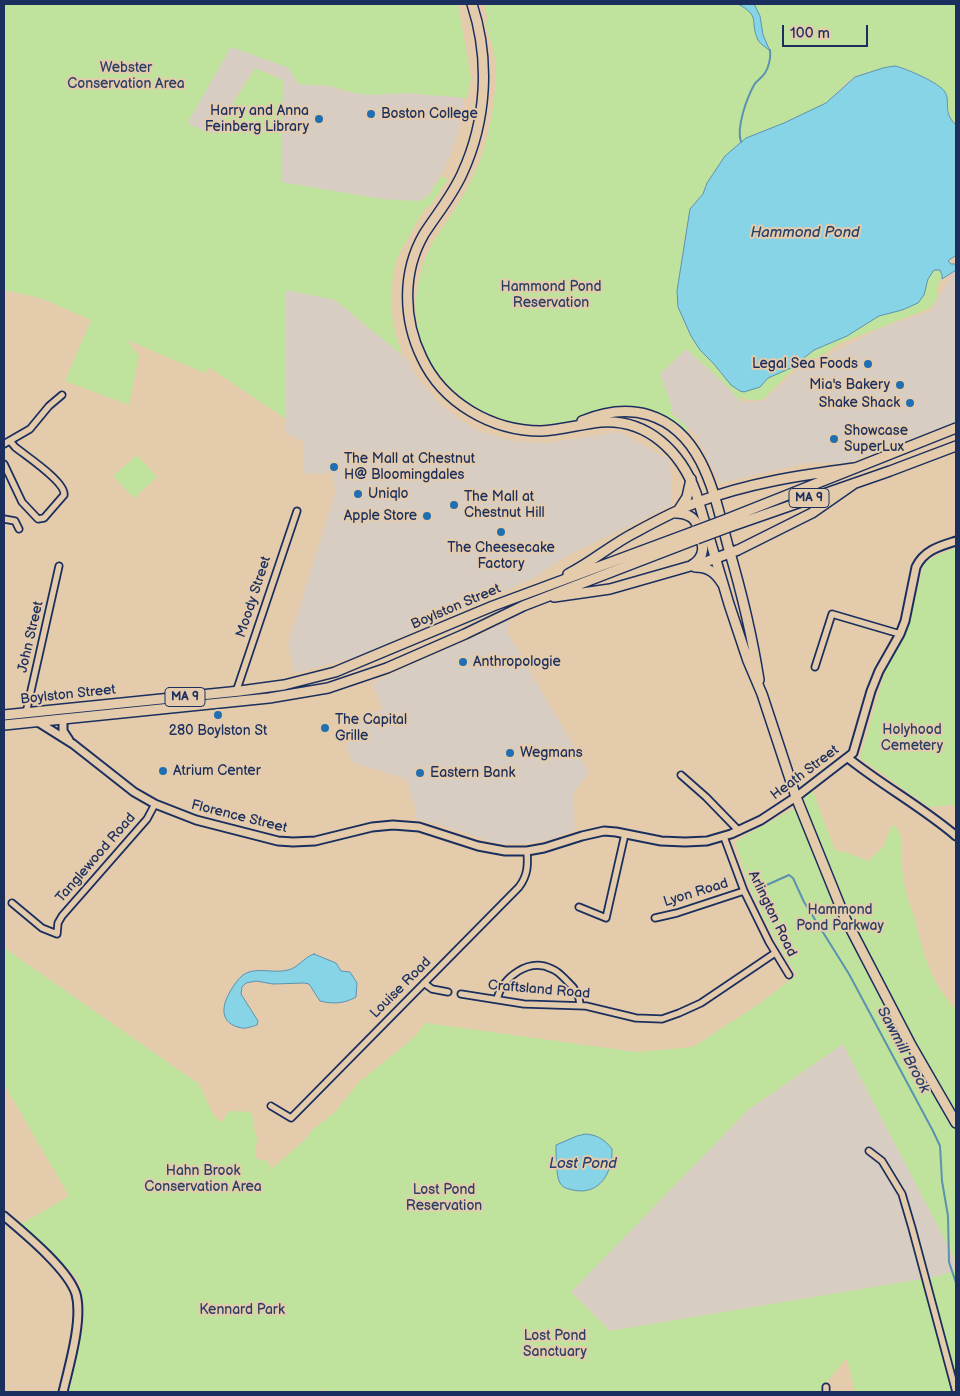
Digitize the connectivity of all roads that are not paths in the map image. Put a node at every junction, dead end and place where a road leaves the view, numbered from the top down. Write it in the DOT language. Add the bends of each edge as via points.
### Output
graph roads {
  1 [pos="472,4"];
  2 [pos="62,395"];
  3 [pos="563,428"];
  4 [pos="956,428"];
  5 [pos="10,441"];
  6 [pos="4,444"];
  7 [pos="956,446"];
  8 [pos="4,464"];
  9 [pos="854,468"];
  10 [pos="690,479"];
  11 [pos="855,483"];
  12 [pos="714,497"];
  13 [pos="699,502"];
  14 [pos="297,510"];
  15 [pos="676,512"];
  16 [pos="4,519"];
  17 [pos="728,523"];
  18 [pos="19,529"];
  19 [pos="696,535"];
  20 [pos="956,541"];
  21 [pos="730,553"];
  22 [pos="715,558"];
  23 [pos="59,566"];
  24 [pos="687,567"];
  25 [pos="722,583"];
  26 [pos="536,590"];
  27 [pos="542,598"];
  28 [pos="900,634"];
  29 [pos="816,667"];
  30 [pos="236,692"];
  31 [pos="762,694"];
  32 [pos="26,713"];
  33 [pos="6,714"];
  34 [pos="63,719"];
  35 [pos="38,722"];
  36 [pos="4,725"];
  37 [pos="73,744"];
  38 [pos="848,758"];
  39 [pos="681,775"];
  40 [pos="796,797"];
  41 [pos="155,804"];
  42 [pos="739,831"];
  43 [pos="624,833"];
  44 [pos="956,836"];
  45 [pos="724,837"];
  46 [pos="527,851"];
  47 [pos="744,891"];
  48 [pos="12,903"];
  49 [pos="579,907"];
  50 [pos="655,918"];
  51 [pos="776,953"];
  52 [pos="789,975"];
  53 [pos="424,983"];
  54 [pos="448,992"];
  55 [pos="461,994"];
  56 [pos="497,999"];
  57 [pos="580,1005"];
  58 [pos="271,1106"];
  59 [pos="956,1123"];
  60 [pos="869,1151"];
  61 [pos="4,1216"];
  62 [pos="63,1392"];
  63 [pos="956,1392"];
  1 -- 3 [label="main road" via="483,61 480,120 461,177 424,235 414,257 408,287 410,325 430,372 465,408 512,428"];
  2 -- 5 [label="street" via="30,428"];
  3 -- 10 [label="main road" via="604,422 624,423 641,429 671,449"];
  3 -- 12 [label="main road" via="614,412 637,412 654,417 672,427 688,442"];
  4 -- 9 [label="main road, Boylston Street / MA 9"];
  5 -- 6 [label="street"];
  5 -- 8 [label="street" via="57,481 64,489 64,495 44,518 38,519 22,502"];
  7 -- 11 [label="main road, Boylston Street / MA 9"];
  9 -- 12 [label="main road" via="798,475"];
  9 -- 17 [label="main road, Boylston Street / MA 9"];
  10 -- 13 [label="main road"];
  10 -- 15 [label="main road" via="687,497"];
  11 -- 17 [label="main road, Boylston Street / MA 9"];
  11 -- 21 [label="main road" via="805,517"];
  12 -- 13 [label="main road"];
  12 -- 21 [label="main road"];
  13 -- 15 [label="main road"];
  13 -- 22 [label="main road"];
  14 -- 30 [label="street, Moody Street"];
  15 -- 24 [label="main road" via="694,519 703,542 704,549 699,559"];
  15 -- 26 [label="main road" via="627,536 584,566"];
  16 -- 18 [label="street" via="15,521"];
  17 -- 19 [label="main road, Boylston Street / MA 9, bridge"];
  19 -- 26 [label="main road, Boylston Street / MA 9"];
  19 -- 27 [label="main road, Boylston Street / MA 9"];
  20 -- 28 [label="street, Heath Street" via="928,552 920,559"];
  21 -- 22 [label="main road"];
  21 -- 31 [label="main road"];
  22 -- 24 [label="main road"];
  22 -- 25 [label="main road"];
  23 -- 32 [label="street, John Street"];
  24 -- 25 [label="main road" via="709,570"];
  24 -- 27 [label="main road" via="604,591"];
  25 -- 31 [label="main road"];
  26 -- 30 [label="main road, Boylston Street / MA 9" via="335,672 284,685"];
  27 -- 34 [label="main road, Boylston Street / MA 9" via="387,668 328,688 269,698"];
  28 -- 29 [label="street" via="832,614"];
  28 -- 38 [label="street, Heath Street" via="879,671 856,746"];
  30 -- 32 [label="main road, Boylston Street / MA 9"];
  31 -- 40 [label="main road"];
  32 -- 33 [label="main road, Boylston Street / MA 9"];
  34 -- 35 [label="main road, Boylston Street / MA 9"];
  34 -- 37 [label="street, Florence Street" via="64,733"];
  35 -- 36 [label="main road, Boylston Street / MA 9"];
  35 -- 37 [label="street, Florence Street"];
  37 -- 41 [label="street, Florence Street" via="134,792"];
  38 -- 40 [label="street, Heath Street"];
  38 -- 44 [label="street"];
  39 -- 42 [label="street"];
  40 -- 42 [label="street, Heath Street"];
  40 -- 59 [label="main road" via="845,918"];
  41 -- 46 [label="street, Florence Street" via="196,820 284,842 315,841 372,827 402,825 488,849"];
  41 -- 48 [label="street, Tanglewood Road" via="146,819 62,916 57,934 42,928"];
  42 -- 45 [label="street, Heath Street"];
  43 -- 45 [label="street, Heath Street" via="685,842"];
  43 -- 46 [label="street, Florence Street" via="598,832"];
  43 -- 49 [label="street" via="606,918"];
  45 -- 47 [label="street, Arlington Road"];
  46 -- 53 [label="street, Louise Road" via="526,877 519,887"];
  47 -- 50 [label="street, Lyon Road"];
  47 -- 51 [label="street, Arlington Road"];
  51 -- 52 [label="street, Arlington Road"];
  51 -- 57 [label="street, Craftsland Road" via="711,998 670,1017 636,1018"];
  53 -- 54 [label="street"];
  53 -- 58 [label="street, Louise Road" via="291,1118"];
  55 -- 56 [label="street, Craftsland Road"];
  56 -- 57 [label="street, Craftsland Road"];
  56 -- 57 [label="street" via="509,978 522,968 537,965 552,968 558,973 577,992"];
  60 -- 63 [label="street" via="882,1161 902,1194"];
  61 -- 62 [label="street" via="64,1274 76,1295 76,1332"];
}
